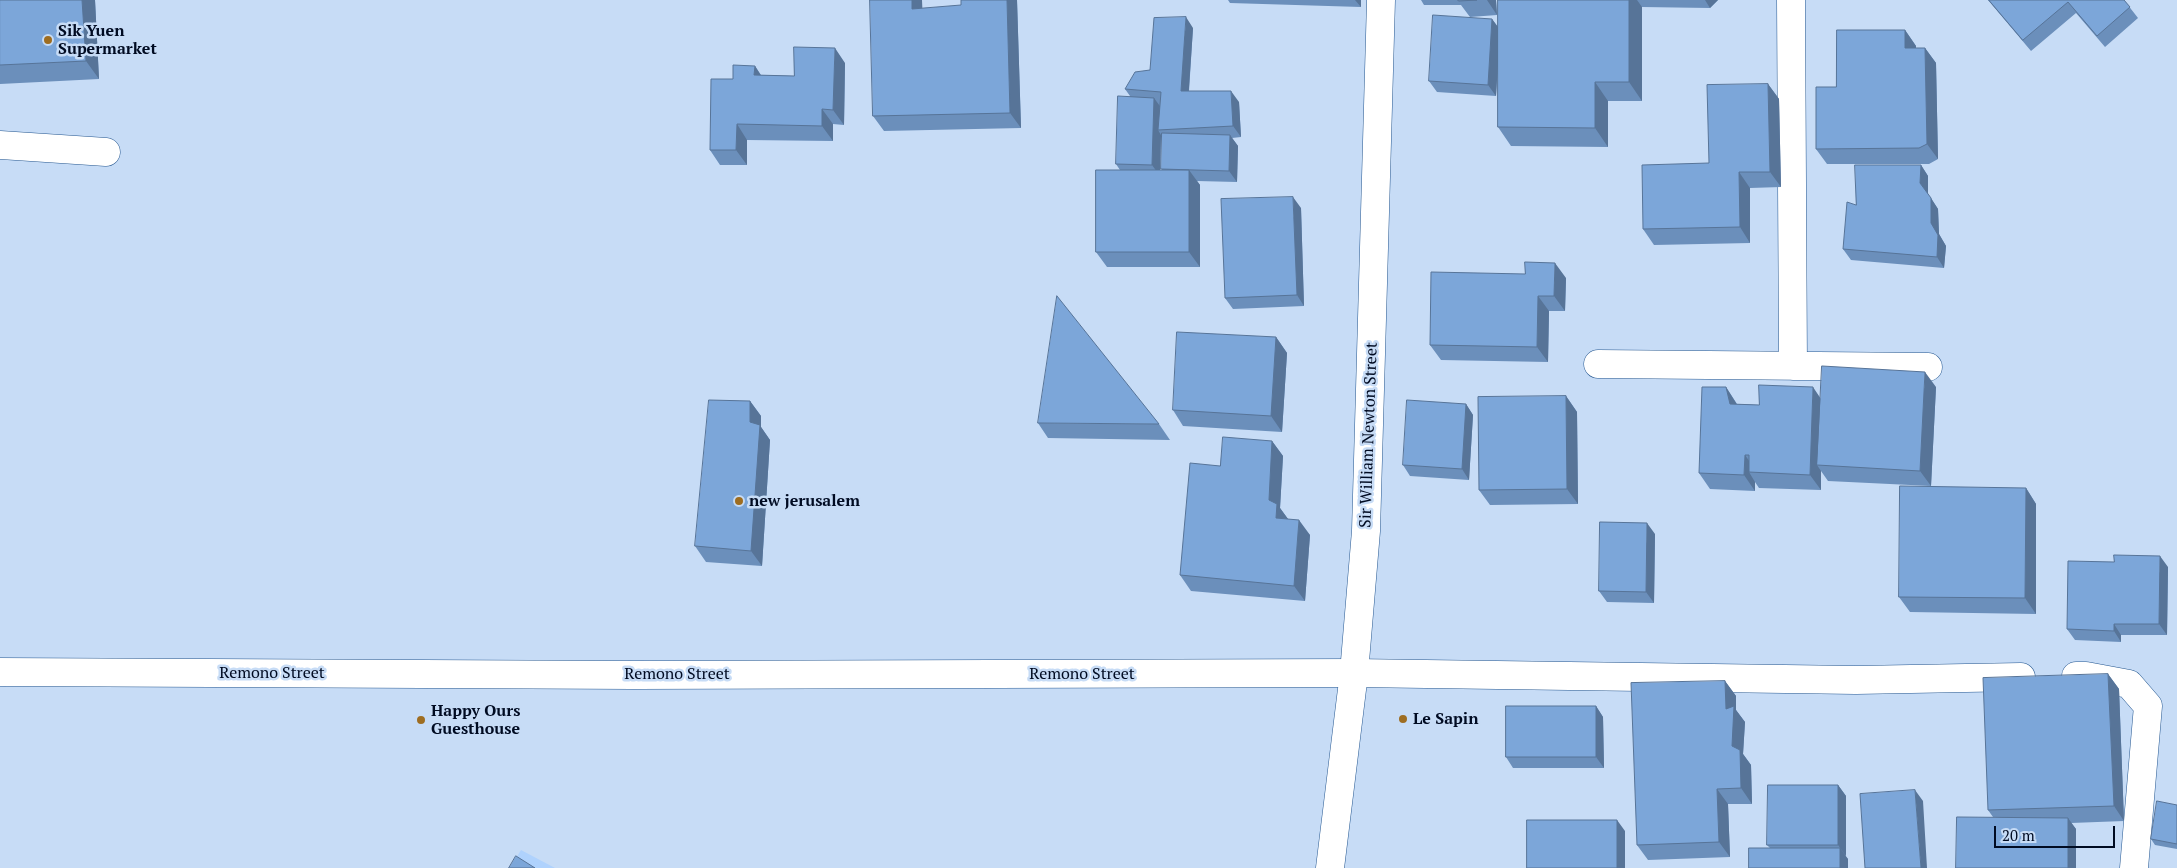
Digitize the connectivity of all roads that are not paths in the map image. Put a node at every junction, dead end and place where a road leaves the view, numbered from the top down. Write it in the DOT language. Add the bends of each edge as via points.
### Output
graph roads {
  1 [pos="1381,0"];
  2 [pos="1791,0"];
  3 [pos="0,145"];
  4 [pos="106,152"];
  5 [pos="1598,364"];
  6 [pos="1793,366"];
  7 [pos="1928,367"];
  8 [pos="0,672"];
  9 [pos="1354,673"];
  10 [pos="1330,868"];
  11 [pos="2134,868"];
  1 -- 9 [label="street, Sir William Newton Street" via="1366,530"];
  2 -- 6 [label="street"];
  3 -- 4 [label="street"];
  5 -- 6 [label="street"];
  6 -- 7 [label="street"];
  8 -- 9 [label="street, Remono Street"];
  9 -- 10 [label="street, Sir William Newton Street"];
  9 -- 11 [label="street, Remono Street" via="1856,680 2086,676 2129,684 2148,706"];
}
